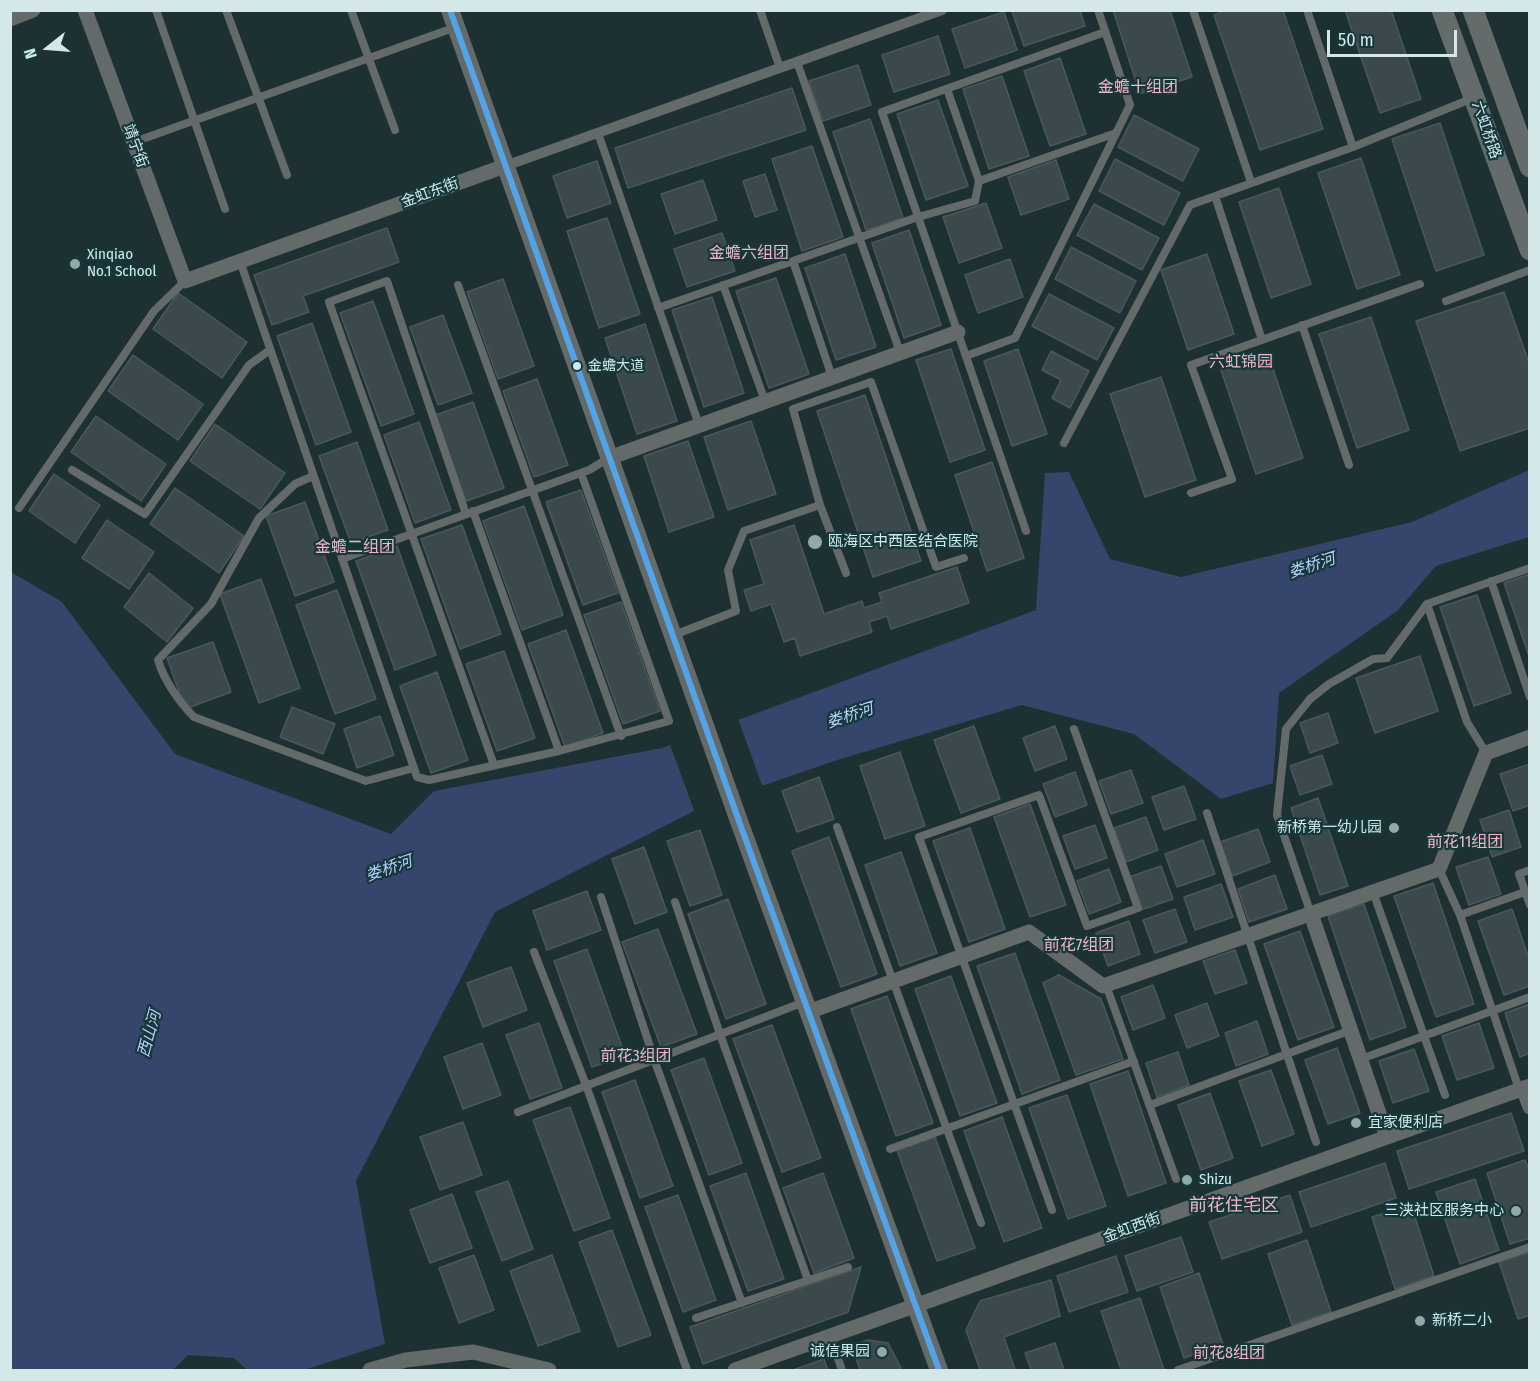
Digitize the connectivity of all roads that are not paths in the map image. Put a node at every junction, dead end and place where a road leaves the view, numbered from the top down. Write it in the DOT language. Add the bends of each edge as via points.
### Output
graph roads {
  1 [pos="33,10"];
  2 [pos="156,10"];
  3 [pos="226,10"];
  4 [pos="351,10"];
  5 [pos="760,10"];
  6 [pos="942,10"];
  7 [pos="1098,10"];
  8 [pos="1193,10"];
  9 [pos="1307,10"];
  10 [pos="1442,10"];
  11 [pos="1473,10"];
  12 [pos="87,11"];
  13 [pos="10,19"];
  14 [pos="453,19"];
  15 [pos="1105,32"];
  16 [pos="369,58"];
  17 [pos="797,62"];
  18 [pos="780,68"];
  19 [pos="947,89"];
  20 [pos="1474,97"];
  21 [pos="259,98"];
  22 [pos="194,122"];
  23 [pos="395,130"];
  24 [pos="1523,130"];
  25 [pos="598,133"];
  26 [pos="1116,133"];
  27 [pos="134,142"];
  28 [pos="1353,147"];
  29 [pos="505,166"];
  30 [pos="1530,167"];
  31 [pos="287,175"];
  32 [pos="979,181"];
  33 [pos="1251,182"];
  34 [pos="1215,196"];
  35 [pos="225,209"];
  36 [pos="918,217"];
  37 [pos="860,238"];
  38 [pos="1530,250"];
  39 [pos="240,261"];
  40 [pos="793,261"];
  41 [pos="1530,270"];
  42 [pos="185,281"];
  43 [pos="1420,284"];
  44 [pos="458,285"];
  45 [pos="723,285"];
  46 [pos="1446,301"];
  47 [pos="658,308"];
  48 [pos="1302,325"];
  49 [pos="958,332"];
  50 [pos="1262,340"];
  51 [pos="270,350"];
  52 [pos="900,352"];
  53 [pos="966,356"];
  54 [pos="832,377"];
  55 [pos="765,401"];
  56 [pos="699,425"];
  57 [pos="1064,443"];
  58 [pos="609,458"];
  59 [pos="1349,465"];
  60 [pos="72,470"];
  61 [pos="581,473"];
  62 [pos="313,476"];
  63 [pos="532,490"];
  64 [pos="1191,493"];
  65 [pos="820,505"];
  66 [pos="19,508"];
  67 [pos="470,513"];
  68 [pos="1026,531"];
  69 [pos="411,534"];
  70 [pos="964,558"];
  71 [pos="342,559"];
  72 [pos="1530,568"];
  73 [pos="846,573"];
  74 [pos="1491,581"];
  75 [pos="1427,604"];
  76 [pos="672,635"];
  77 [pos="1530,697"];
  78 [pos="1074,729"];
  79 [pos="621,736"];
  80 [pos="1530,737"];
  81 [pos="559,751"];
  82 [pos="1486,753"];
  83 [pos="494,765"];
  84 [pos="414,768"];
  85 [pos="1207,813"];
  86 [pos="837,827"];
  87 [pos="1439,869"];
  88 [pos="1530,870"];
  89 [pos="1373,892"];
  90 [pos="1525,892"];
  91 [pos="600,897"];
  92 [pos="675,902"];
  93 [pos="1530,905"];
  94 [pos="1311,914"];
  95 [pos="1460,915"];
  96 [pos="1248,936"];
  97 [pos="534,952"];
  98 [pos="962,956"];
  99 [pos="893,981"];
  100 [pos="1106,985"];
  101 [pos="1530,996"];
  102 [pos="806,1007"];
  103 [pos="1492,1010"];
  104 [pos="1351,1030"];
  105 [pos="720,1034"];
  106 [pos="1424,1036"];
  107 [pos="1288,1053"];
  108 [pos="654,1059"];
  109 [pos="1361,1059"];
  110 [pos="1134,1061"];
  111 [pos="586,1085"];
  112 [pos="1524,1088"];
  113 [pos="1445,1095"];
  114 [pos="1014,1104"];
  115 [pos="1150,1105"];
  116 [pos="1530,1107"];
  117 [pos="518,1112"];
  118 [pos="946,1128"];
  119 [pos="1387,1137"];
  120 [pos="1316,1142"];
  121 [pos="890,1149"];
  122 [pos="1176,1179"];
  123 [pos="1052,1210"];
  124 [pos="981,1223"];
  125 [pos="1530,1247"];
  126 [pos="848,1267"];
  127 [pos="808,1280"];
  128 [pos="742,1303"];
  129 [pos="915,1306"];
  130 [pos="696,1318"];
  131 [pos="830,1336"];
  132 [pos="404,1365"];
  133 [pos="370,1371"];
  134 [pos="549,1371"];
  135 [pos="687,1371"];
  136 [pos="735,1371"];
  137 [pos="842,1371"];
  138 [pos="939,1371"];
  139 [pos="1178,1371"];
  1 -- 13 [label="street"];
  2 -- 22 [label="lane"];
  3 -- 21 [label="lane"];
  4 -- 16 [label="lane"];
  5 -- 18 [label="lane"];
  6 -- 17 [label="street, 金虹东街"];
  7 -- 15 [label="lane"];
  8 -- 33 [label="lane"];
  9 -- 28 [label="lane"];
  10 -- 20 [label="main road, 六虹桥路"];
  11 -- 24 [label="main road, 六虹桥路"];
  12 -- 27 [label="street, 靖宁街"];
  14 -- 16 [label="lane"];
  14 -- 29 [label="street"];
  15 -- 19 [label="lane"];
  15 -- 26 [label="lane" via="1130,105"];
  16 -- 21 [label="lane"];
  16 -- 23 [label="lane"];
  17 -- 18 [label="street, 金虹东街"];
  17 -- 37 [label="lane"];
  18 -- 25 [label="street, 金虹东街"];
  19 -- 32 [label="lane"];
  19 -- 36 [label="lane" via="882,112"];
  20 -- 28 [label="lane"];
  20 -- 38 [label="main road, 六虹桥路"];
  21 -- 22 [label="lane"];
  21 -- 31 [label="lane"];
  22 -- 27 [label="lane"];
  22 -- 35 [label="lane"];
  24 -- 30 [label="main road, 六虹桥路"];
  25 -- 29 [label="street, 金虹东街"];
  25 -- 47 [label="lane"];
  26 -- 32 [label="lane"];
  26 -- 53 [label="lane" via="1015,339"];
  27 -- 42 [label="street, 靖宁街"];
  28 -- 33 [label="lane"];
  29 -- 39 [label="street, 金虹东街"];
  29 -- 58 [label="street"];
  32 -- 36 [label="lane" via="975,201"];
  33 -- 34 [label="lane"];
  34 -- 50 [label="lane"];
  34 -- 57 [label="lane" via="1190,205"];
  36 -- 37 [label="lane"];
  36 -- 49 [label="lane"];
  37 -- 40 [label="lane"];
  37 -- 52 [label="lane"];
  39 -- 42 [label="street, 金虹东街"];
  39 -- 51 [label="lane"];
  40 -- 45 [label="lane"];
  40 -- 54 [label="lane"];
  41 -- 46 [label="lane"];
  42 -- 66 [label="lane, 金虹东街" via="154,310"];
  43 -- 48 [label="lane"];
  44 -- 63 [label="lane"];
  45 -- 47 [label="lane"];
  45 -- 55 [label="lane"];
  47 -- 56 [label="lane"];
  48 -- 50 [label="lane"];
  48 -- 59 [label="lane"];
  49 -- 52 [label="street"];
  49 -- 53 [label="lane"];
  50 -- 64 [label="lane" via="1191,365 1232,478"];
  51 -- 60 [label="lane" via="249,365 145,514"];
  51 -- 62 [label="lane"];
  52 -- 54 [label="street"];
  53 -- 68 [label="lane"];
  54 -- 55 [label="street"];
  55 -- 56 [label="street"];
  56 -- 58 [label="street"];
  58 -- 61 [label="lane"];
  58 -- 76 [label="street"];
  61 -- 63 [label="lane"];
  61 -- 79 [label="lane" via="669,721"];
  62 -- 71 [label="lane"];
  62 -- 84 [label="lane" via="295,484 259,518 211,604 158,660 161,671 194,717 366,781"];
  63 -- 67 [label="lane"];
  63 -- 79 [label="lane"];
  65 -- 70 [label="lane" via="793,408 871,381 936,567"];
  65 -- 73 [label="lane"];
  65 -- 76 [label="lane" via="744,531 728,570 736,611"];
  67 -- 69 [label="lane"];
  67 -- 69 [label="lane" via="387,281 329,302"];
  67 -- 81 [label="lane"];
  69 -- 71 [label="lane"];
  69 -- 83 [label="lane"];
  71 -- 84 [label="lane"];
  72 -- 74 [label="lane"];
  74 -- 75 [label="lane"];
  74 -- 77 [label="lane"];
  75 -- 82 [label="lane" via="1467,722"];
  75 -- 94 [label="lane" via="1387,658 1373,659 1329,684 1310,699 1286,729 1277,815"];
  76 -- 102 [label="street"];
  78 -- 98 [label="lane" via="1138,908 1087,926 1040,795 919,837"];
  79 -- 81 [label="lane"];
  80 -- 82 [label="street"];
  81 -- 83 [label="lane"];
  82 -- 87 [label="street"];
  83 -- 84 [label="lane" via="429,780 417,777"];
  85 -- 96 [label="lane"];
  86 -- 99 [label="lane"];
  87 -- 89 [label="street"];
  87 -- 95 [label="lane"];
  88 -- 90 [label="lane" via="1519,874"];
  89 -- 94 [label="street"];
  89 -- 106 [label="lane"];
  90 -- 93 [label="lane"];
  90 -- 95 [label="lane"];
  91 -- 108 [label="lane"];
  92 -- 105 [label="lane"];
  94 -- 96 [label="street"];
  94 -- 104 [label="street"];
  95 -- 103 [label="lane"];
  96 -- 100 [label="street"];
  96 -- 107 [label="lane"];
  97 -- 111 [label="lane"];
  98 -- 99 [label="street"];
  98 -- 100 [label="street" via="1029,932"];
  98 -- 114 [label="lane"];
  99 -- 102 [label="street"];
  99 -- 118 [label="lane"];
  100 -- 110 [label="lane"];
  101 -- 103 [label="lane"];
  102 -- 105 [label="lane"];
  102 -- 129 [label="street"];
  103 -- 106 [label="lane"];
  103 -- 112 [label="lane"];
  104 -- 107 [label="lane"];
  104 -- 109 [label="street"];
  105 -- 108 [label="lane"];
  105 -- 127 [label="lane"];
  106 -- 109 [label="lane"];
  106 -- 113 [label="lane"];
  107 -- 115 [label="lane"];
  107 -- 120 [label="lane"];
  108 -- 111 [label="lane"];
  108 -- 128 [label="lane"];
  109 -- 119 [label="street"];
  110 -- 114 [label="lane"];
  110 -- 115 [label="lane"];
  111 -- 117 [label="lane"];
  111 -- 135 [label="lane"];
  112 -- 116 [label="street"];
  112 -- 119 [label="street, 金虹西街"];
  114 -- 118 [label="lane"];
  114 -- 123 [label="lane"];
  115 -- 122 [label="lane"];
  118 -- 121 [label="lane"];
  118 -- 124 [label="lane"];
  119 -- 129 [label="street, 金虹西街"];
  125 -- 139 [label="lane"];
  126 -- 127 [label="lane"];
  127 -- 128 [label="lane"];
  128 -- 130 [label="lane"];
  129 -- 131 [label="street, 金虹西街"];
  129 -- 138 [label="street"];
  131 -- 136 [label="street, 金虹西街"];
  131 -- 137 [label="lane"];
  132 -- 133 [label="street"];
  132 -- 134 [label="street" via="473,1352"];
}
